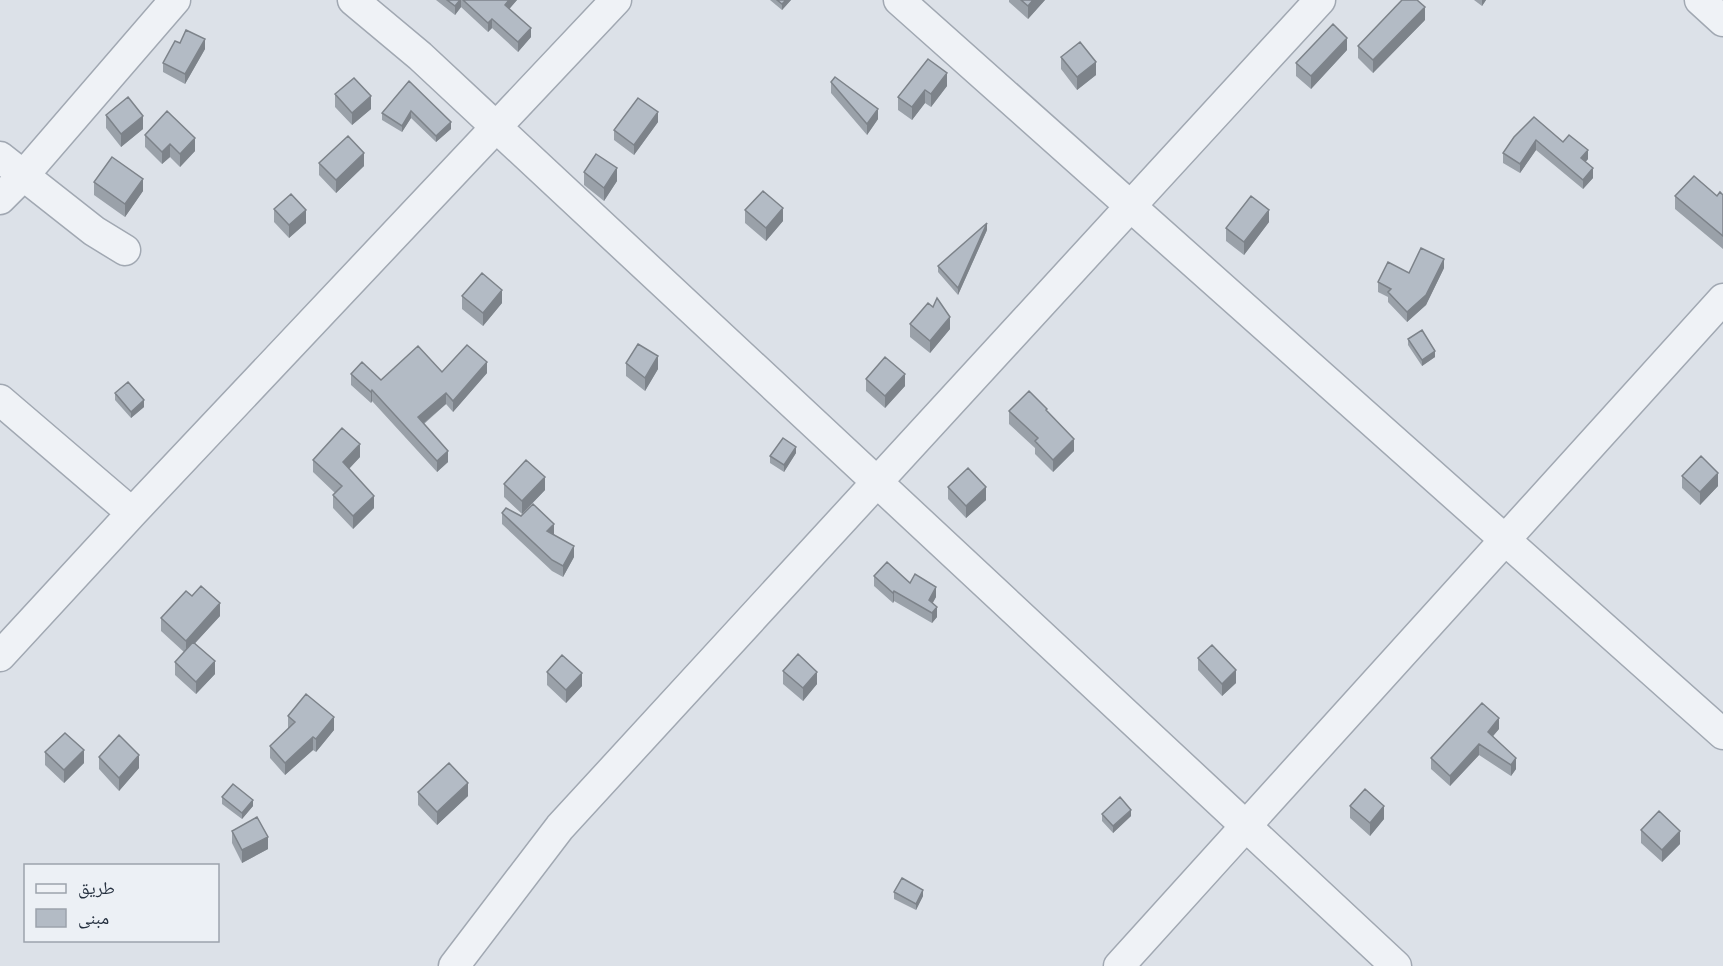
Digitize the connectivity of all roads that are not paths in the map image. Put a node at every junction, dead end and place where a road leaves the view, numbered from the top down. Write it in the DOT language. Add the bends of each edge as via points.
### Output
graph roads {
  1 [pos="175,0"];
  2 [pos="353,0"];
  3 [pos="616,0"];
  4 [pos="899,0"];
  5 [pos="1320,0"];
  6 [pos="1700,0"];
  7 [pos="384,10"];
  8 [pos="1723,21"];
  9 [pos="496,129"];
  10 [pos="0,157"];
  11 [pos="23,176"];
  12 [pos="0,199"];
  13 [pos="1131,206"];
  14 [pos="125,250"];
  15 [pos="1723,299"];
  16 [pos="0,400"];
  17 [pos="876,482"];
  18 [pos="132,513"];
  19 [pos="1505,540"];
  20 [pos="0,656"];
  21 [pos="1723,734"];
  22 [pos="1246,826"];
  23 [pos="454,966"];
  24 [pos="1119,966"];
  25 [pos="1396,966"];
  1 -- 11 [label="street"];
  2 -- 7 [label="street"];
  3 -- 9 [label="street"];
  4 -- 13 [label="street"];
  5 -- 13 [label="street"];
  6 -- 8 [label="street"];
  7 -- 9 [label="street" via="420,56"];
  9 -- 17 [label="street"];
  9 -- 18 [label="street"];
  10 -- 11 [label="street"];
  11 -- 12 [label="street"];
  11 -- 14 [label="street"];
  13 -- 17 [label="street"];
  13 -- 19 [label="street"];
  15 -- 19 [label="street"];
  16 -- 18 [label="street"];
  17 -- 22 [label="street"];
  17 -- 23 [label="street" via="560,827"];
  18 -- 20 [label="street"];
  19 -- 21 [label="street"];
  19 -- 22 [label="street"];
  22 -- 24 [label="street"];
  22 -- 25 [label="street"];
}
